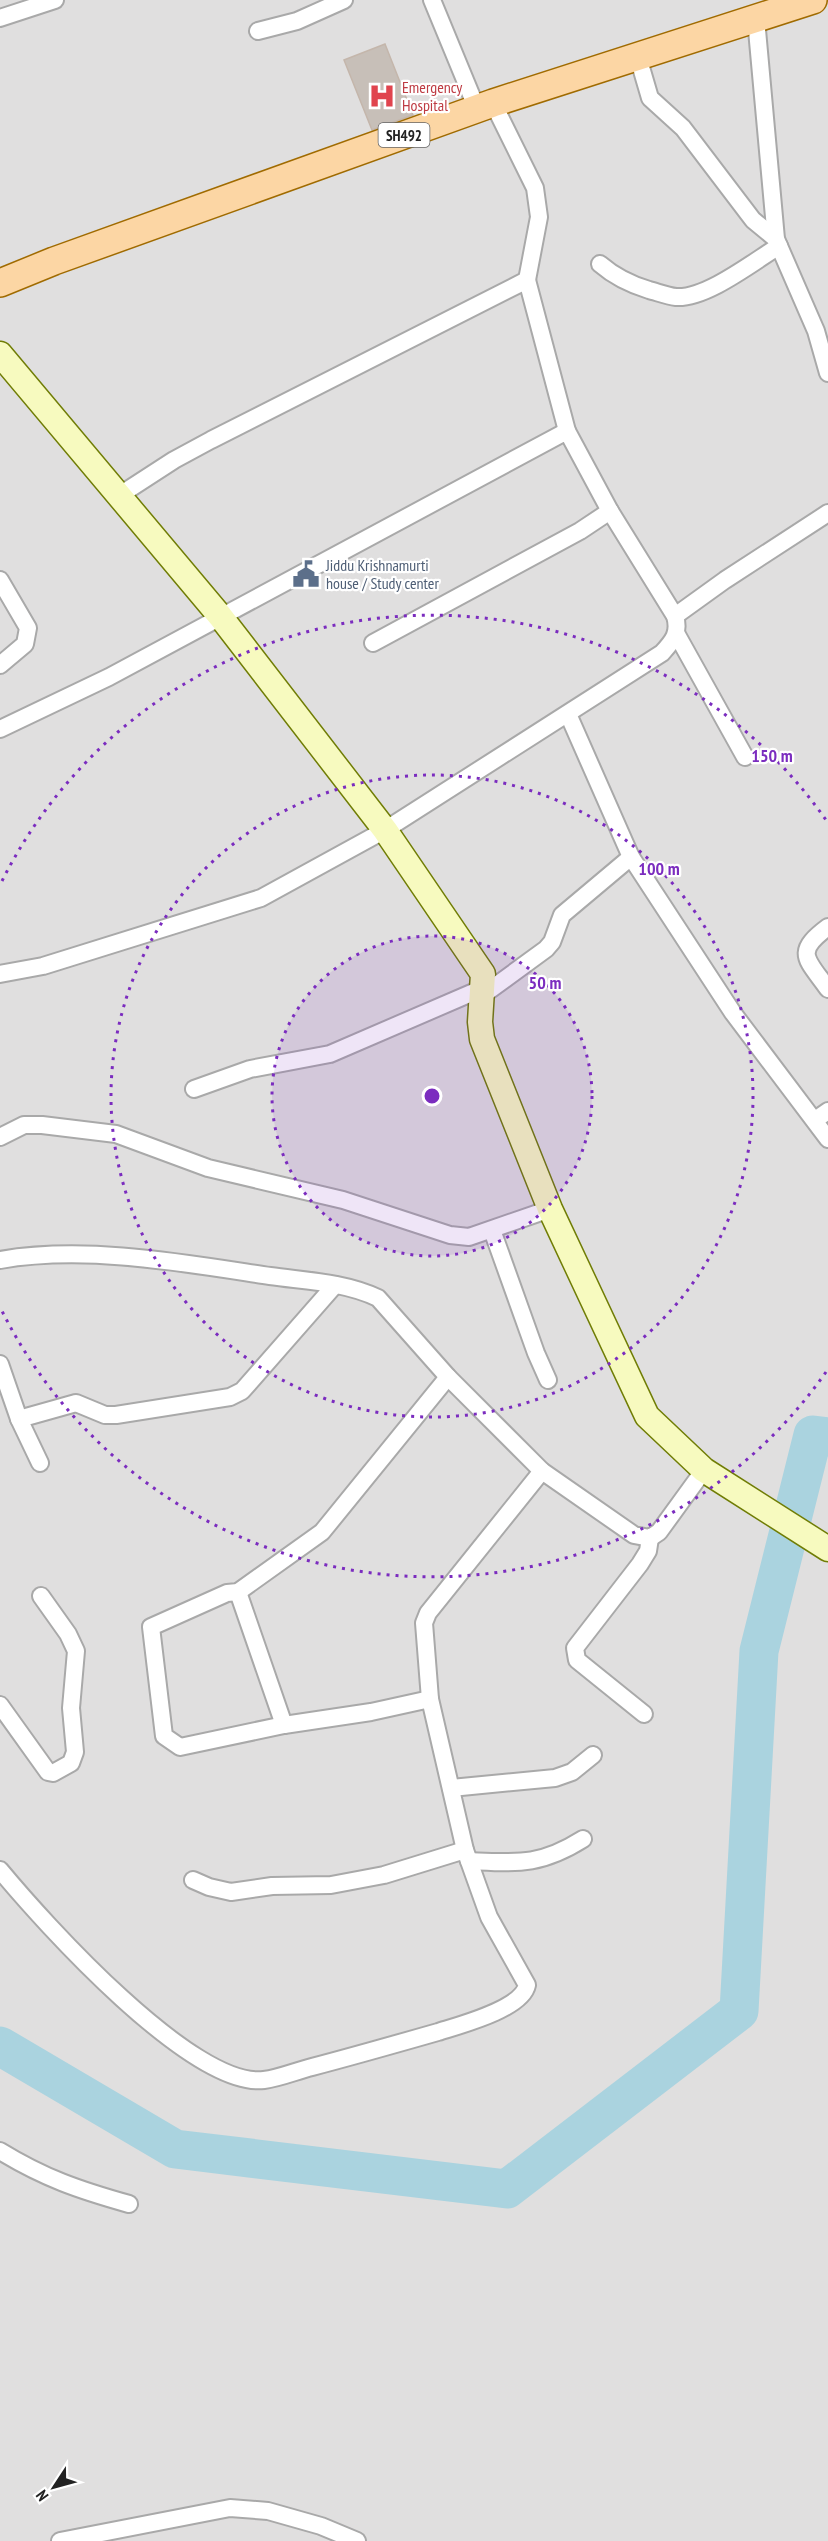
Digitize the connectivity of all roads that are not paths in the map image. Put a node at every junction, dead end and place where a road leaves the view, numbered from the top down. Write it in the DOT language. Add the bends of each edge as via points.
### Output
graph roads {
  1 [pos="55,0"];
  2 [pos="344,0"];
  3 [pos="432,0"];
  4 [pos="813,0"];
  5 [pos="762,11"];
  6 [pos="0,18"];
  7 [pos="258,31"];
  8 [pos="638,57"];
  9 [pos="485,106"];
  10 [pos="778,242"];
  11 [pos="600,264"];
  12 [pos="527,280"];
  13 [pos="0,283"];
  14 [pos="822,329"];
  15 [pos="0,354"];
  16 [pos="828,373"];
  17 [pos="567,431"];
  18 [pos="120,495"];
  19 [pos="610,512"];
  20 [pos="828,513"];
  21 [pos="0,580"];
  22 [pos="220,616"];
  23 [pos="675,616"];
  24 [pos="676,633"];
  25 [pos="373,643"];
  26 [pos="0,665"];
  27 [pos="568,714"];
  28 [pos="0,729"];
  29 [pos="745,757"];
  30 [pos="386,830"];
  31 [pos="631,857"];
  32 [pos="828,927"];
  33 [pos="0,974"];
  34 [pos="828,989"];
  35 [pos="483,992"];
  36 [pos="194,1089"];
  37 [pos="821,1116"];
  38 [pos="0,1137"];
  39 [pos="828,1139"];
  40 [pos="550,1209"];
  41 [pos="492,1230"];
  42 [pos="0,1260"];
  43 [pos="335,1285"];
  44 [pos="0,1364"];
  45 [pos="448,1377"];
  46 [pos="548,1380"];
  47 [pos="19,1419"];
  48 [pos="40,1463"];
  49 [pos="542,1471"];
  50 [pos="714,1476"];
  51 [pos="650,1538"];
  52 [pos="828,1549"];
  53 [pos="238,1592"];
  54 [pos="40,1596"];
  55 [pos="430,1699"];
  56 [pos="0,1706"];
  57 [pos="644,1714"];
  58 [pos="284,1725"];
  59 [pos="593,1755"];
  60 [pos="451,1788"];
  61 [pos="583,1839"];
  62 [pos="467,1856"];
  63 [pos="0,1870"];
  64 [pos="193,1880"];
  65 [pos="0,2151"];
  66 [pos="129,2204"];
  67 [pos="60,2541"];
  68 [pos="357,2541"];
  1 -- 6 [label="street"];
  2 -- 7 [label="street" via="297,21"];
  3 -- 9 [label="street"];
  4 -- 5 [label="main road, SH492"];
  5 -- 8 [label="main road, SH492"];
  5 -- 10 [label="street"];
  8 -- 9 [label="main road, SH492"];
  8 -- 10 [label="street" via="650,98 683,128 753,220"];
  9 -- 12 [label="street" via="535,188 539,217"];
  9 -- 13 [label="main road, SH492"];
  10 -- 11 [label="street" via="710,288 675,297 629,284"];
  10 -- 14 [label="street"];
  12 -- 17 [label="street"];
  12 -- 18 [label="street" via="211,440"];
  14 -- 16 [label="street"];
  15 -- 18 [label="street"];
  17 -- 19 [label="street"];
  17 -- 22 [label="street"];
  18 -- 22 [label="street"];
  19 -- 23 [label="street"];
  19 -- 25 [label="street"];
  20 -- 23 [label="street"];
  21 -- 26 [label="street" via="28,628 25,644"];
  22 -- 28 [label="street" via="109,677"];
  22 -- 30 [label="street"];
  23 -- 24 [label="street"];
  24 -- 27 [label="street" via="662,653"];
  24 -- 29 [label="street"];
  27 -- 30 [label="street"];
  27 -- 31 [label="street"];
  30 -- 33 [label="street" via="261,898 43,966"];
  30 -- 35 [label="street" via="483,974"];
  31 -- 35 [label="street" via="562,915 546,949"];
  31 -- 37 [label="street" via="733,1012"];
  32 -- 34 [label="street" via="805,950"];
  35 -- 36 [label="street" via="330,1054 250,1069"];
  35 -- 40 [label="street" via="482,1039"];
  37 -- 39 [label="street"];
  38 -- 41 [label="street" via="24,1125 116,1134 208,1168 343,1200 432,1230 469,1237"];
  40 -- 41 [label="street"];
  40 -- 50 [label="street" via="647,1416"];
  41 -- 46 [label="street"];
  42 -- 43 [label="street" via="34,1254 152,1259"];
  43 -- 45 [label="street" via="378,1298"];
  43 -- 47 [label="street" via="242,1391 230,1397 116,1415 76,1402"];
  44 -- 47 [label="street"];
  45 -- 49 [label="street"];
  45 -- 53 [label="street" via="322,1532"];
  47 -- 48 [label="street"];
  49 -- 51 [label="street" via="634,1535"];
  49 -- 55 [label="street" via="428,1613 424,1631"];
  50 -- 51 [label="street"];
  50 -- 52 [label="street"];
  51 -- 57 [label="street" via="640,1564 575,1648 574,1655"];
  53 -- 58 [label="street"];
  53 -- 58 [label="street" via="227,1593 151,1627 164,1736 180,1747"];
  54 -- 56 [label="street" via="76,1651 71,1708 75,1752 71,1763 48,1772"];
  55 -- 58 [label="street"];
  55 -- 60 [label="street"];
  59 -- 60 [label="street" via="572,1772 555,1778"];
  60 -- 62 [label="street"];
  61 -- 62 [label="street" via="562,1852 524,1863"];
  62 -- 63 [label="street" via="489,1917 527,1985 526,1992 477,2020 262,2080 229,2076 220,2071 194,2056 123,2001 34,1911"];
  62 -- 64 [label="street" via="332,1885 272,1886 231,1892"];
  65 -- 66 [label="street" via="33,2172 73,2189"];
  67 -- 68 [label="street" via="230,2508 268,2511"];
}
